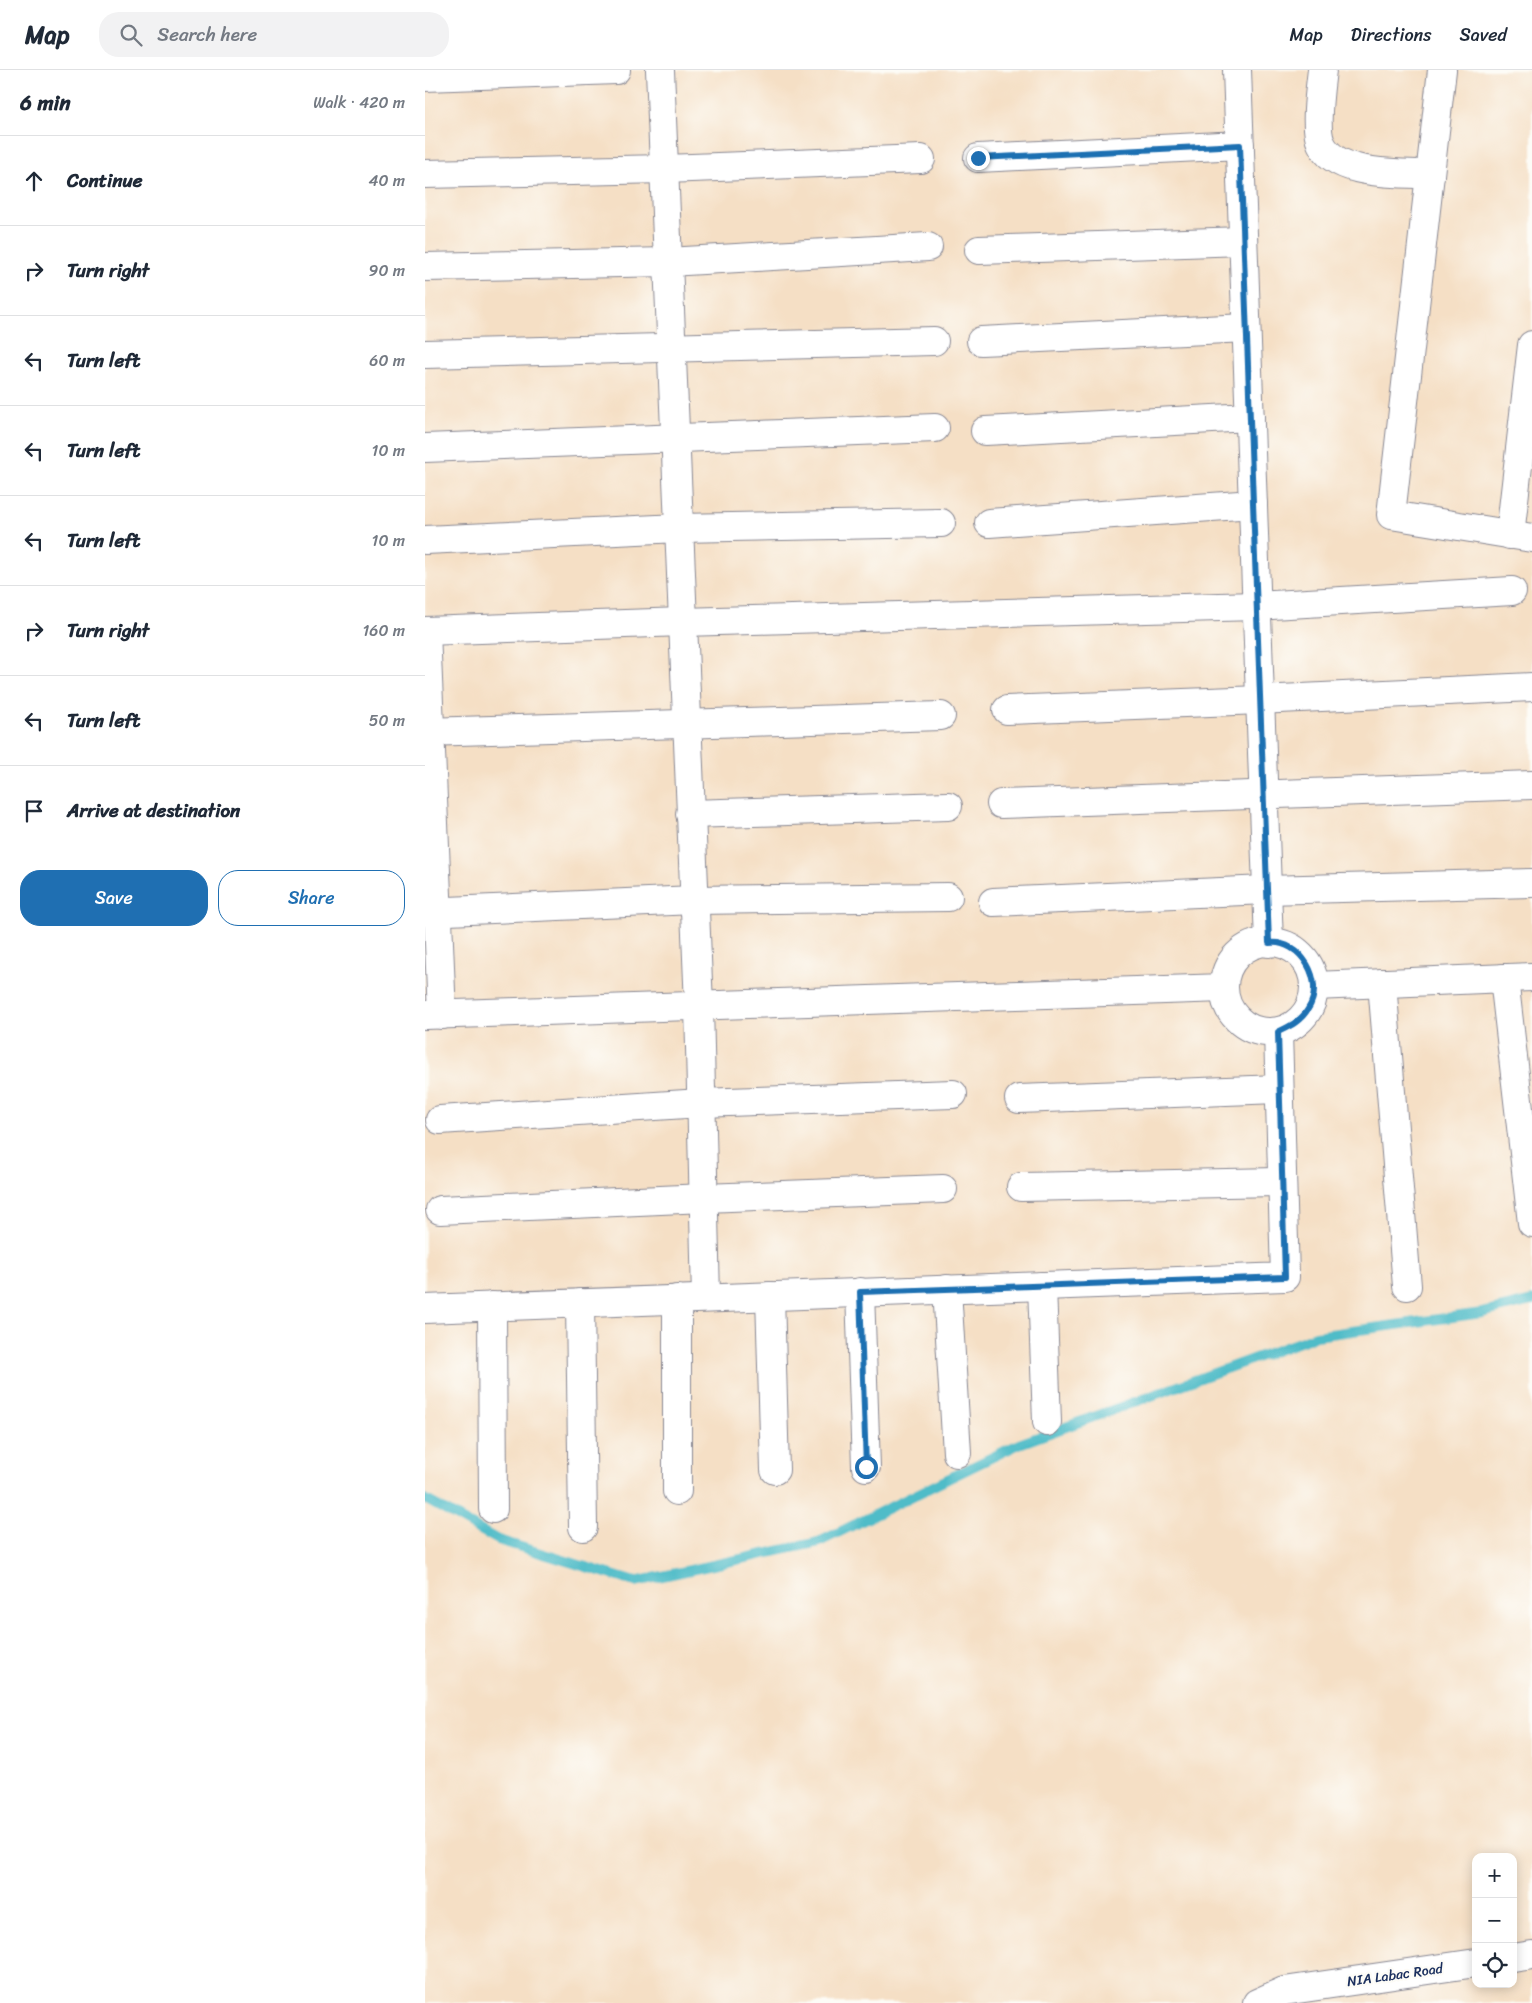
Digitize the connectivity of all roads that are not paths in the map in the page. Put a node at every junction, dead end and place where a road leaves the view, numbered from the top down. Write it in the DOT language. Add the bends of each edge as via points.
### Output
graph roads {
  1 [pos="616,70"];
  2 [pos="660,70"];
  3 [pos="1237,70"];
  4 [pos="1322,70"];
  5 [pos="1442,70"];
  6 [pos="561,71"];
  7 [pos="479,72"];
  8 [pos="425,77"];
  9 [pos="1240,145"];
  10 [pos="921,158"];
  11 [pos="978,158"];
  12 [pos="665,169"];
  13 [pos="425,174"];
  14 [pos="1430,175"];
  15 [pos="1243,240"];
  16 [pos="928,247"];
  17 [pos="979,250"];
  18 [pos="668,262"];
  19 [pos="425,267"];
  20 [pos="1246,328"];
  21 [pos="981,340"];
  22 [pos="934,341"];
  23 [pos="1532,345"];
  24 [pos="672,347"];
  25 [pos="425,354"];
  26 [pos="1249,417"];
  27 [pos="935,428"];
  28 [pos="985,431"];
  29 [pos="675,439"];
  30 [pos="425,448"];
  31 [pos="1253,504"];
  32 [pos="941,523"];
  33 [pos="989,523"];
  34 [pos="679,528"];
  35 [pos="1521,536"];
  36 [pos="425,540"];
  37 [pos="1511,591"];
  38 [pos="1257,606"];
  39 [pos="683,622"];
  40 [pos="425,631"];
  41 [pos="1532,687"];
  42 [pos="1260,700"];
  43 [pos="1007,710"];
  44 [pos="941,716"];
  45 [pos="687,725"];
  46 [pos="427,732"];
  47 [pos="1532,785"];
  48 [pos="1263,793"];
  49 [pos="1001,804"];
  50 [pos="949,806"];
  51 [pos="690,814"];
  52 [pos="429,821"];
  53 [pos="1532,884"];
  54 [pos="1266,890"];
  55 [pos="949,897"];
  56 [pos="694,900"];
  57 [pos="993,902"];
  58 [pos="431,912"];
  59 [pos="1269,943"];
  60 [pos="1532,976"];
  61 [pos="1504,978"];
  62 [pos="1383,983"];
  63 [pos="1314,986"];
  64 [pos="1224,988"];
  65 [pos="699,1006"];
  66 [pos="433,1015"];
  67 [pos="1278,1032"];
  68 [pos="1279,1089"];
  69 [pos="953,1094"];
  70 [pos="1019,1099"];
  71 [pos="701,1103"];
  72 [pos="440,1120"];
  73 [pos="1282,1182"];
  74 [pos="1021,1187"];
  75 [pos="943,1189"];
  76 [pos="703,1198"];
  77 [pos="441,1210"];
  78 [pos="1532,1223"];
  79 [pos="1043,1286"];
  80 [pos="1407,1286"];
  81 [pos="947,1289"];
  82 [pos="860,1292"];
  83 [pos="770,1296"];
  84 [pos="707,1298"];
  85 [pos="677,1299"];
  86 [pos="580,1303"];
  87 [pos="492,1306"];
  88 [pos="425,1309"];
  89 [pos="1047,1422"];
  90 [pos="957,1453"];
  91 [pos="866,1467"];
  92 [pos="775,1470"];
  93 [pos="677,1491"];
  94 [pos="493,1509"];
  95 [pos="583,1527"];
  96 [pos="1532,1955"];
  97 [pos="1517,1957"];
  98 [pos="1472,1964"];
  99 [pos="1257,2003"];
  1 -- 6 [label="street"];
  2 -- 12 [label="street"];
  3 -- 9 [label="street"];
  4 -- 14 [label="street" via="1318,111 1321,142 1334,158 1357,169"];
  5 -- 14 [label="street"];
  6 -- 7 [label="street"];
  7 -- 8 [label="street"];
  9 -- 11 [label="street"];
  9 -- 15 [label="street"];
  10 -- 12 [label="street"];
  12 -- 13 [label="street"];
  12 -- 18 [label="street"];
  14 -- 35 [label="street" via="1391,515"];
  15 -- 17 [label="street"];
  15 -- 20 [label="street"];
  16 -- 18 [label="street"];
  18 -- 19 [label="street"];
  18 -- 24 [label="street"];
  20 -- 21 [label="street"];
  20 -- 26 [label="street"];
  22 -- 24 [label="street"];
  23 -- 35 [label="street"];
  24 -- 25 [label="street"];
  24 -- 29 [label="street"];
  26 -- 28 [label="street"];
  26 -- 31 [label="street"];
  27 -- 29 [label="street"];
  29 -- 30 [label="street"];
  29 -- 34 [label="street"];
  31 -- 33 [label="street"];
  31 -- 38 [label="street"];
  32 -- 34 [label="street"];
  34 -- 36 [label="street"];
  34 -- 39 [label="street"];
  37 -- 38 [label="street"];
  38 -- 39 [label="street"];
  38 -- 42 [label="street"];
  39 -- 40 [label="street"];
  39 -- 45 [label="street"];
  40 -- 46 [label="street"];
  41 -- 42 [label="street"];
  42 -- 43 [label="street"];
  42 -- 48 [label="street"];
  44 -- 45 [label="street"];
  45 -- 46 [label="street"];
  45 -- 51 [label="street"];
  46 -- 52 [label="street"];
  47 -- 48 [label="street"];
  48 -- 49 [label="street"];
  48 -- 54 [label="street"];
  50 -- 51 [label="street"];
  51 -- 56 [label="street"];
  52 -- 58 [label="street"];
  53 -- 54 [label="street"];
  54 -- 57 [label="street"];
  54 -- 59 [label="street"];
  55 -- 56 [label="street"];
  56 -- 58 [label="street"];
  56 -- 65 [label="street"];
  58 -- 66 [label="street"];
  59 -- 63 [label="street" via="1276,942 1295,950 1309,966"];
  59 -- 64 [label="street" via="1255,944 1238,954 1227,970"];
  60 -- 61 [label="street"];
  61 -- 62 [label="street"];
  61 -- 78 [label="street"];
  62 -- 63 [label="street"];
  62 -- 80 [label="street"];
  63 -- 67 [label="street" via="1309,1008 1295,1024"];
  64 -- 65 [label="street"];
  64 -- 67 [label="street" via="1229,1008 1241,1023 1258,1032"];
  65 -- 66 [label="street"];
  65 -- 71 [label="street"];
  67 -- 68 [label="street"];
  68 -- 70 [label="street"];
  68 -- 73 [label="street"];
  69 -- 71 [label="street"];
  71 -- 72 [label="street"];
  71 -- 76 [label="street"];
  73 -- 74 [label="street"];
  73 -- 79 [label="street" via="1285,1277"];
  75 -- 76 [label="street"];
  76 -- 77 [label="street"];
  76 -- 84 [label="street"];
  79 -- 81 [label="street"];
  79 -- 89 [label="street"];
  81 -- 82 [label="street"];
  81 -- 90 [label="street"];
  82 -- 83 [label="street"];
  82 -- 91 [label="street"];
  83 -- 84 [label="street"];
  83 -- 92 [label="street"];
  84 -- 85 [label="street"];
  85 -- 86 [label="street"];
  85 -- 93 [label="street"];
  86 -- 87 [label="street"];
  86 -- 95 [label="street"];
  87 -- 88 [label="street"];
  87 -- 94 [label="street"];
  96 -- 97 [label="street"];
  98 -- 99 [label="street, NIA Labac Road" via="1284,1992"];
}
